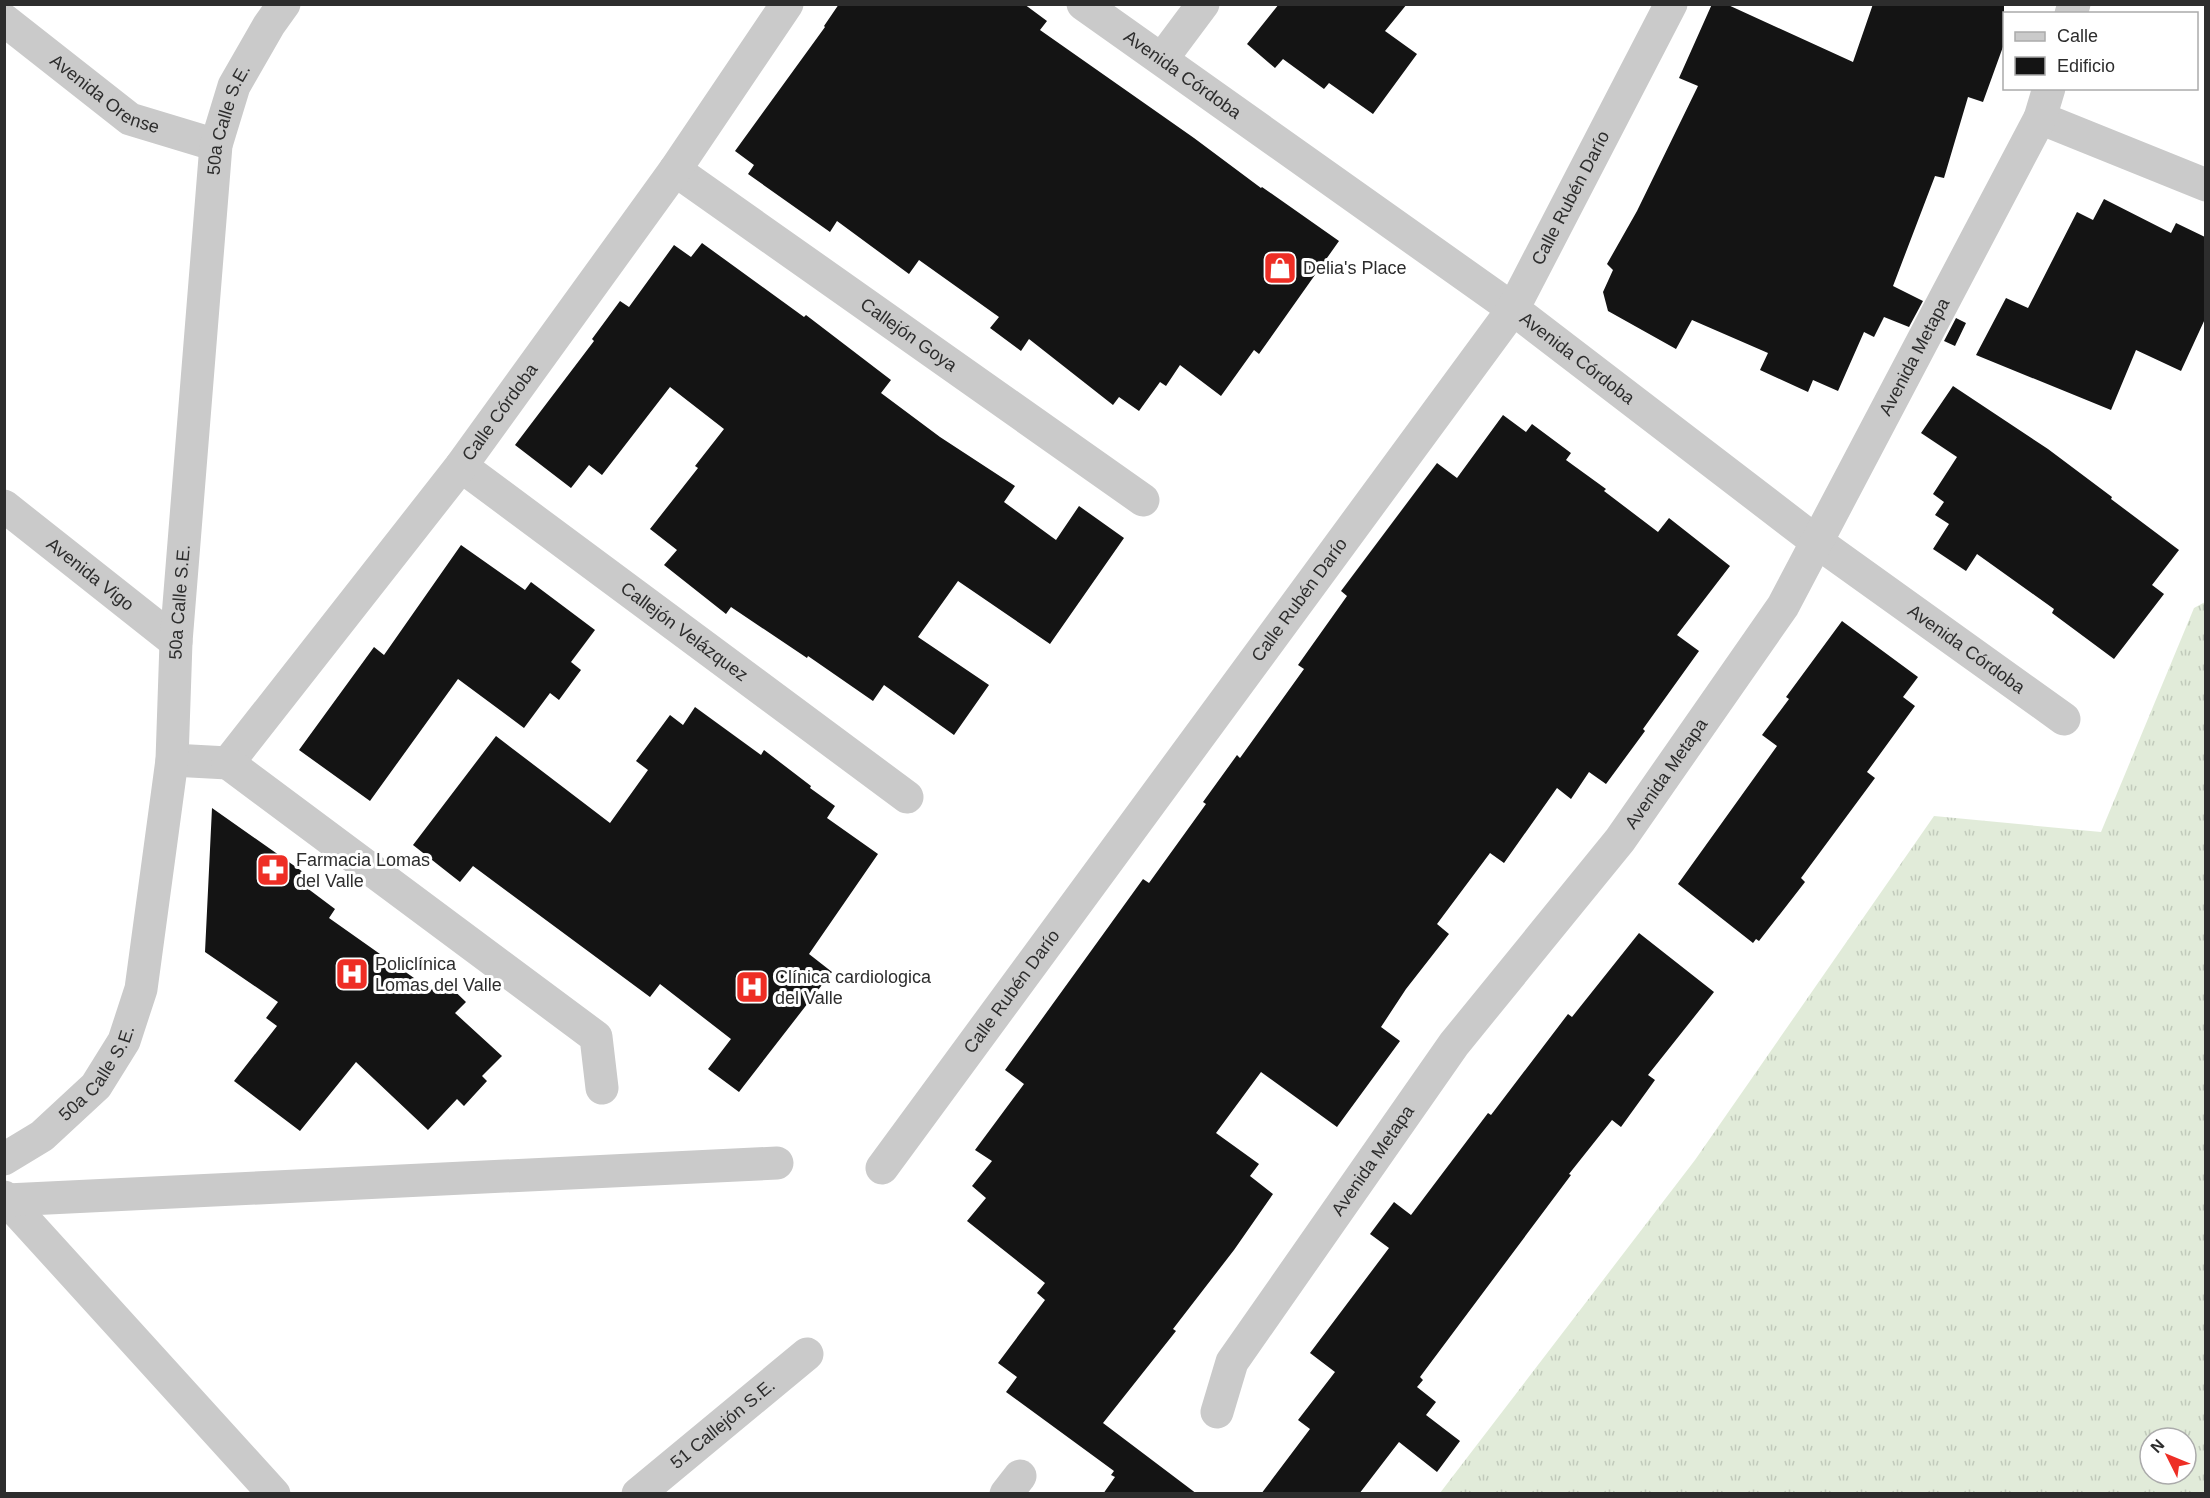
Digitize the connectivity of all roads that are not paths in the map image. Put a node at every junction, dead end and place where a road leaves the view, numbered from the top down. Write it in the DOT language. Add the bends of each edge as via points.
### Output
graph roads {
  1 [pos="284,4"];
  2 [pos="787,4"];
  3 [pos="1083,4"];
  4 [pos="1203,4"];
  5 [pos="1671,4"];
  6 [pos="4,20"];
  7 [pos="1162,59"];
  8 [pos="2045,103"];
  9 [pos="216,145"];
  10 [pos="675,170"];
  11 [pos="2205,185"];
  12 [pos="1513,309"];
  13 [pos="461,466"];
  14 [pos="1143,500"];
  15 [pos="4,506"];
  16 [pos="1817,542"];
  17 [pos="176,642"];
  18 [pos="2064,719"];
  19 [pos="172,760"];
  20 [pos="228,763"];
  21 [pos="907,797"];
  22 [pos="602,1088"];
  23 [pos="4,1159"];
  24 [pos="777,1163"];
  25 [pos="882,1168"];
  26 [pos="6,1198"];
  27 [pos="807,1354"];
  28 [pos="1217,1412"];
  29 [pos="274,1494"];
  30 [pos="638,1494"];
  1 -- 9 [label="street, 50a Calle S.E." via="234,86"];
  2 -- 10 [label="street, Calle Córdoba"];
  3 -- 7 [label="street, Avenida Córdoba"];
  4 -- 7 [label="street"];
  5 -- 12 [label="street, Calle Rubén Darío"];
  6 -- 9 [label="street, Avenida Orense" via="130,119"];
  7 -- 12 [label="street, Avenida Córdoba"];
  8 -- 11 [label="street"];
  8 -- 16 [label="street, Avenida Metapa"];
  9 -- 17 [label="street, 50a Calle S.E."];
  10 -- 13 [label="street, Calle Córdoba"];
  10 -- 14 [label="street, Callejón Goya"];
  12 -- 16 [label="street, Avenida Córdoba"];
  12 -- 25 [label="street, Calle Rubén Darío"];
  13 -- 20 [label="street, Calle Córdoba"];
  13 -- 21 [label="street, Callejón Velázquez"];
  15 -- 17 [label="street, Avenida Vigo"];
  16 -- 18 [label="street, Avenida Córdoba"];
  16 -- 28 [label="street, Avenida Metapa" via="1784,606 1620,840 1454,1044 1232,1362"];
  17 -- 19 [label="street, 50a Calle S.E."];
  19 -- 20 [label="street"];
  19 -- 23 [label="street, 50a Calle S.E." via="141,989 124,1041 96,1086 42,1136"];
  20 -- 22 [label="street" via="596,1037"];
  24 -- 26 [label="street"];
  26 -- 29 [label="street"];
  27 -- 30 [label="street, 51 Callejón S.E."];
}
